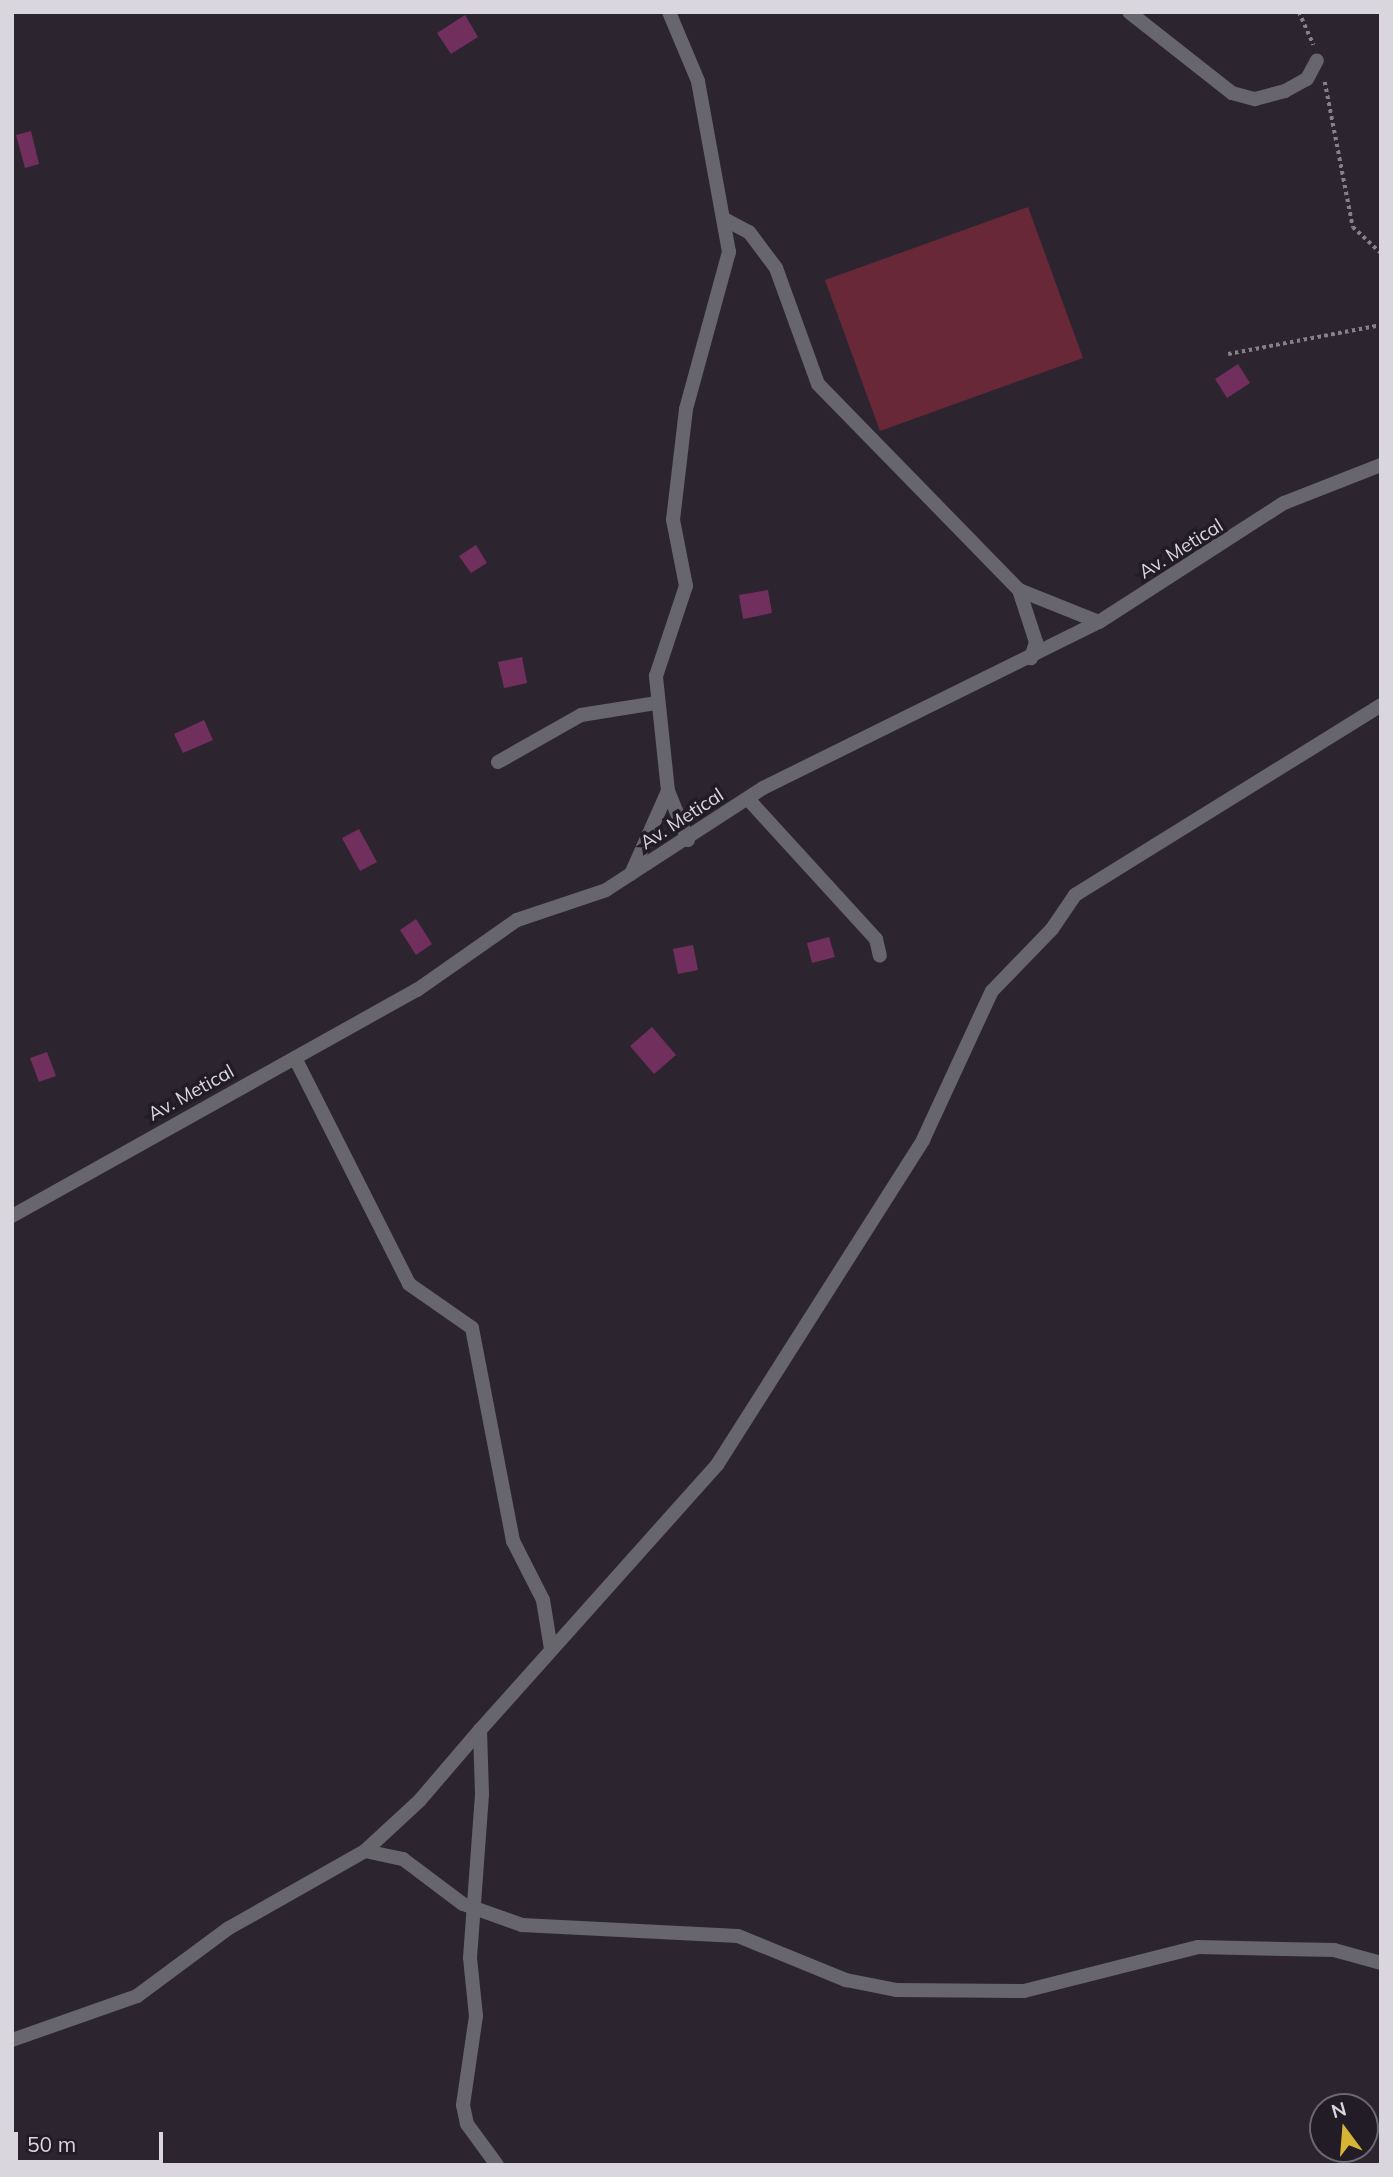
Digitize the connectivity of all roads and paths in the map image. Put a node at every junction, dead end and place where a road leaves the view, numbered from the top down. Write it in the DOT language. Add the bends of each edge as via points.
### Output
graph roads {
  1 [pos="1129,12"];
  2 [pos="1299,12"];
  3 [pos="673,13"];
  4 [pos="1317,60"];
  5 [pos="726,220"];
  6 [pos="1381,253"];
  7 [pos="1381,325"];
  8 [pos="1228,354"];
  9 [pos="1381,465"];
  10 [pos="1019,590"];
  11 [pos="1099,622"];
  12 [pos="1031,659"];
  13 [pos="657,703"];
  14 [pos="1381,705"];
  15 [pos="498,762"];
  16 [pos="668,790"];
  17 [pos="748,799"];
  18 [pos="678,808"];
  19 [pos="712,824"];
  20 [pos="688,840"];
  21 [pos="631,874"];
  22 [pos="880,956"];
  23 [pos="295,1058"];
  24 [pos="12,1216"];
  25 [pos="551,1649"];
  26 [pos="480,1730"];
  27 [pos="365,1851"];
  28 [pos="471,1908"];
  29 [pos="1381,1963"];
  30 [pos="12,2040"];
  31 [pos="497,2165"];
  1 -- 4 [label="street" via="1232,93 1255,99 1307,79"];
  2 -- 4 [label="path"];
  3 -- 5 [label="street" via="698,81"];
  4 -- 6 [label="path" via="1332,107 1353,227"];
  5 -- 10 [label="street" via="749,232 776,268 818,384"];
  5 -- 13 [label="street" via="729,251 687,409 673,520 686,586 656,676"];
  7 -- 8 [label="path"];
  9 -- 11 [label="street, Av. Metical" via="1284,503"];
  10 -- 11 [label="street"];
  10 -- 12 [label="street" via="1036,642"];
  11 -- 12 [label="street, Av. Metical"];
  12 -- 17 [label="street, Av. Metical"];
  13 -- 15 [label="street" via="581,715"];
  13 -- 16 [label="street"];
  14 -- 25 [label="street" via="1075,895 1052,929 992,991 923,1140 717,1465"];
  16 -- 18 [label="street"];
  16 -- 21 [label="street"];
  17 -- 19 [label="street, Av. Metical"];
  17 -- 22 [label="street" via="876,939"];
  18 -- 19 [label="street" via="689,820"];
  18 -- 20 [label="street"];
  19 -- 20 [label="street, Av. Metical"];
  20 -- 21 [label="street, Av. Metical"];
  21 -- 23 [label="street, Av. Metical" via="598,894 517,920 417,990"];
  23 -- 24 [label="street, Av. Metical"];
  23 -- 25 [label="street" via="409,1284 472,1328 513,1541 543,1600"];
  25 -- 26 [label="street"];
  26 -- 27 [label="street" via="420,1800"];
  26 -- 28 [label="street" via="482,1794"];
  27 -- 28 [label="street" via="403,1859"];
  27 -- 30 [label="street" via="229,1928 137,1996"];
  28 -- 29 [label="street" via="540,1928 637,1926 737,1936 846,1980 920,1992 1050,1987 1184,1948 1334,1950"];
  28 -- 31 [label="street" via="476,2016 463,2105 467,2124"];
}
